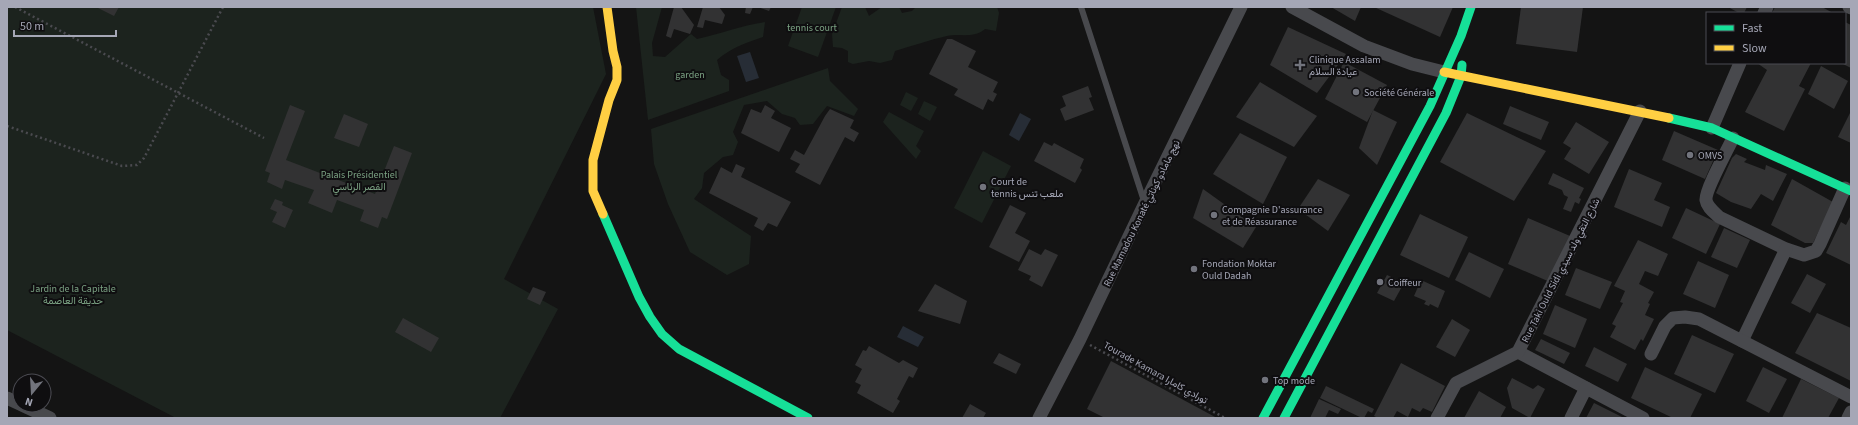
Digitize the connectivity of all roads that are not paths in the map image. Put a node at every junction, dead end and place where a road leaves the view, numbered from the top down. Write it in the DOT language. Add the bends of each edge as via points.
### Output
graph roads {
  1 [pos="607,7"];
  2 [pos="1081,7"];
  3 [pos="1241,7"];
  4 [pos="1292,7"];
  5 [pos="1471,7"];
  6 [pos="1461,36"];
  7 [pos="1740,64"];
  8 [pos="1444,72"];
  9 [pos="1461,76"];
  10 [pos="1640,111"];
  11 [pos="1712,128"];
  12 [pos="1734,138"];
  13 [pos="1848,189"];
  14 [pos="1145,203"];
  15 [pos="1786,249"];
  16 [pos="1742,341"];
  17 [pos="1518,352"];
  18 [pos="1651,354"];
  19 [pos="1586,388"];
  20 [pos="1851,397"];
  21 [pos="1851,412"];
  22 [pos="40,413"];
  23 [pos="50,418"];
  24 [pos="808,418"];
  25 [pos="1039,418"];
  26 [pos="1263,418"];
  27 [pos="1284,418"];
  28 [pos="1437,418"];
  29 [pos="1571,418"];
  30 [pos="1643,418"];
  31 [pos="1848,418"];
  1 -- 24 [label="street" via="617,80 593,160 593,191 639,297 650,318 678,349"];
  2 -- 14 [label="lane"];
  3 -- 14 [label="street, Rue Mamadou Konaté نهج مامادو كوناتي"];
  4 -- 8 [label="street" via="1364,46 1412,64"];
  5 -- 6 [label="street"];
  6 -- 8 [label="street"];
  6 -- 9 [label="street"];
  7 -- 11 [label="street"];
  8 -- 9 [label="street"];
  8 -- 26 [label="street" via="1430,106"];
  9 -- 10 [label="street"];
  9 -- 27 [label="street" via="1446,113"];
  10 -- 11 [label="street"];
  10 -- 17 [label="street, Rue Taki Ould Sidi شارع التقي ولد سيدي"];
  11 -- 12 [label="street"];
  12 -- 13 [label="street"];
  12 -- 15 [label="street" via="1708,189 1706,199 1710,209 1719,217"];
  13 -- 15 [label="street" via="1816,251 1804,255"];
  14 -- 25 [label="street, Rue Mamadou Konaté نهج مامادو كوناتي"];
  15 -- 16 [label="street"];
  16 -- 18 [label="street" via="1699,319 1673,318 1665,326"];
  16 -- 20 [label="street"];
  17 -- 19 [label="street"];
  17 -- 28 [label="street, Rue Taki Ould Sidi شارع التقي ولد سيدي" via="1456,383"];
  19 -- 29 [label="street"];
  19 -- 30 [label="street"];
  21 -- 31 [label="street"];
  22 -- 23 [label="street"];
}
